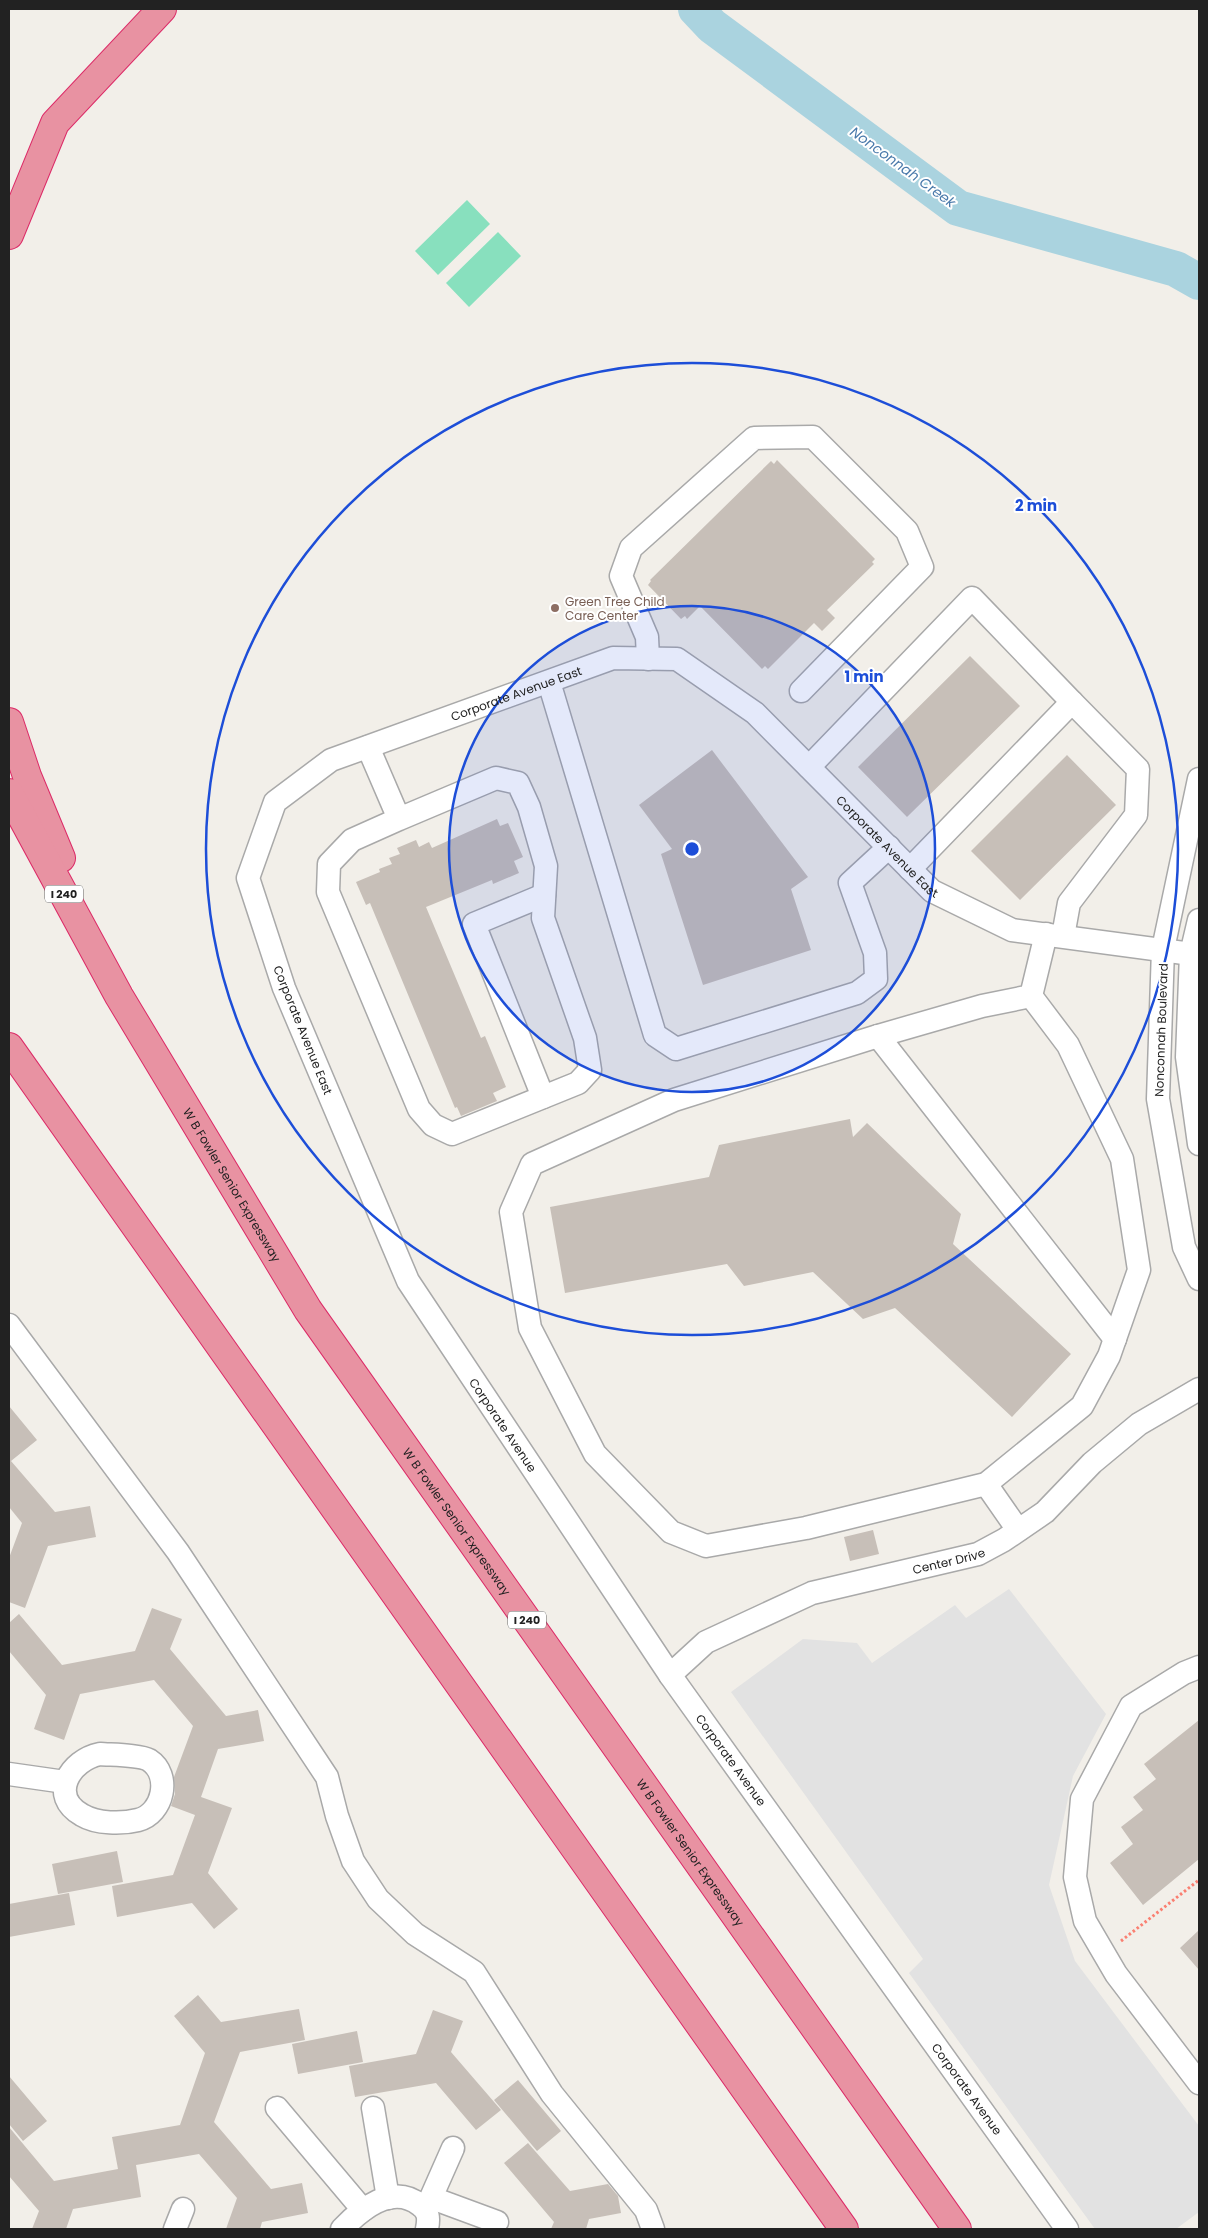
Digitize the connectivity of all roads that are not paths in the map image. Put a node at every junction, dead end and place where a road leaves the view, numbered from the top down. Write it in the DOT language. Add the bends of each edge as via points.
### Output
graph roads {
  1 [pos="162,9"];
  2 [pos="9,236"];
  3 [pos="648,659"];
  4 [pos="549,682"];
  5 [pos="801,691"];
  6 [pos="1072,702"];
  7 [pos="9,722"];
  8 [pos="368,747"];
  9 [pos="809,767"];
  10 [pos="1199,779"];
  11 [pos="9,793"];
  12 [pos="399,819"];
  13 [pos="889,848"];
  14 [pos="910,869"];
  15 [pos="544,895"];
  16 [pos="1199,920"];
  17 [pos="1055,935"];
  18 [pos="1163,950"];
  19 [pos="1195,955"];
  20 [pos="119,996"];
  21 [pos="1031,996"];
  22 [pos="878,1036"];
  23 [pos="9,1047"];
  24 [pos="543,1097"];
  25 [pos="1199,1144"];
  26 [pos="1199,1279"];
  27 [pos="408,1281"];
  28 [pos="9,1325"];
  29 [pos="1115,1339"];
  30 [pos="1199,1389"];
  31 [pos="986,1484"];
  32 [pos="1018,1530"];
  33 [pos="1199,1667"];
  34 [pos="670,1675"];
  35 [pos="9,1774"];
  36 [pos="65,1782"];
  37 [pos="1199,2083"];
  38 [pos="277,2108"];
  39 [pos="373,2108"];
  40 [pos="453,2148"];
  41 [pos="388,2198"];
  42 [pos="363,2210"];
  43 [pos="428,2212"];
  44 [pos="497,2222"];
  45 [pos="342,2229"];
  46 [pos="653,2229"];
  47 [pos="844,2229"];
  48 [pos="957,2229"];
  49 [pos="1067,2229"];
  1 -- 2 [label="highway" via="55,123"];
  3 -- 4 [label="street, Corporate Avenue East" via="613,658"];
  3 -- 5 [label="street" via="647,638 621,576 631,548 754,438 812,437 907,531 922,567"];
  3 -- 9 [label="street, Corporate Avenue East" via="677,659 755,713"];
  4 -- 8 [label="street, Corporate Avenue East"];
  4 -- 13 [label="street" via="655,1035 676,1049 857,994 876,979 874,954 850,883"];
  6 -- 9 [label="street" via="972,598"];
  6 -- 14 [label="street"];
  6 -- 17 [label="street" via="1138,769 1136,815 1068,903"];
  7 -- 20 [label="highway" via="27,776"];
  8 -- 12 [label="street"];
  8 -- 27 [label="street, Corporate Avenue East" via="331,760 275,802 248,878 284,988"];
  9 -- 13 [label="street, Corporate Avenue East"];
  10 -- 18 [label="street, Nonconnah Boulevard"];
  11 -- 20 [label="highway, I 240"];
  12 -- 15 [label="street" via="496,778 518,783 530,807 546,866"];
  12 -- 24 [label="street" via="352,840 329,864 328,892 419,1109 433,1125 452,1134"];
  13 -- 14 [label="street, Corporate Avenue East"];
  14 -- 17 [label="street, Corporate Avenue East" via="932,891 1012,930"];
  15 -- 24 [label="street" via="543,918 585,1038 590,1070 578,1083"];
  15 -- 24 [label="street" via="474,924"];
  16 -- 19 [label="street"];
  17 -- 18 [label="street, Corporate Avenue East"];
  17 -- 21 [label="street"];
  18 -- 19 [label="street, Corporate Avenue East"];
  18 -- 26 [label="street, Nonconnah Boulevard" via="1158,1099 1184,1247"];
  19 -- 25 [label="street" via="1187,1057"];
  20 -- 48 [label="highway, W B Fowler Senior Expressway / I 240" via="308,1310"];
  21 -- 22 [label="street" via="982,1006"];
  21 -- 29 [label="street" via="1068,1045 1122,1158 1139,1270"];
  22 -- 29 [label="street"];
  22 -- 31 [label="street" via="674,1100 532,1164 511,1212 530,1328 595,1454 671,1532 706,1546 806,1528"];
  23 -- 47 [label="highway"];
  27 -- 34 [label="street, Corporate Avenue"];
  28 -- 46 [label="street" via="178,1552 327,1777 353,1861 378,1899 415,1934 474,1972 552,2094 646,2210"];
  29 -- 31 [label="street" via="1082,1406"];
  30 -- 32 [label="street, Center Drive" via="1140,1424 1092,1463 1045,1512"];
  31 -- 32 [label="street"];
  32 -- 34 [label="street, Center Drive" via="978,1554 812,1593 706,1642"];
  33 -- 37 [label="street" via="1131,1706 1082,1800 1075,1876 1085,1921 1104,1954"];
  34 -- 49 [label="street, Corporate Avenue"];
  35 -- 36 [label="street"];
  38 -- 42 [label="street"];
  39 -- 41 [label="street"];
  40 -- 43 [label="street"];
  41 -- 42 [label="street"];
  41 -- 43 [label="street" via="414,2200"];
  42 -- 45 [label="street"];
  43 -- 44 [label="street"];
}
